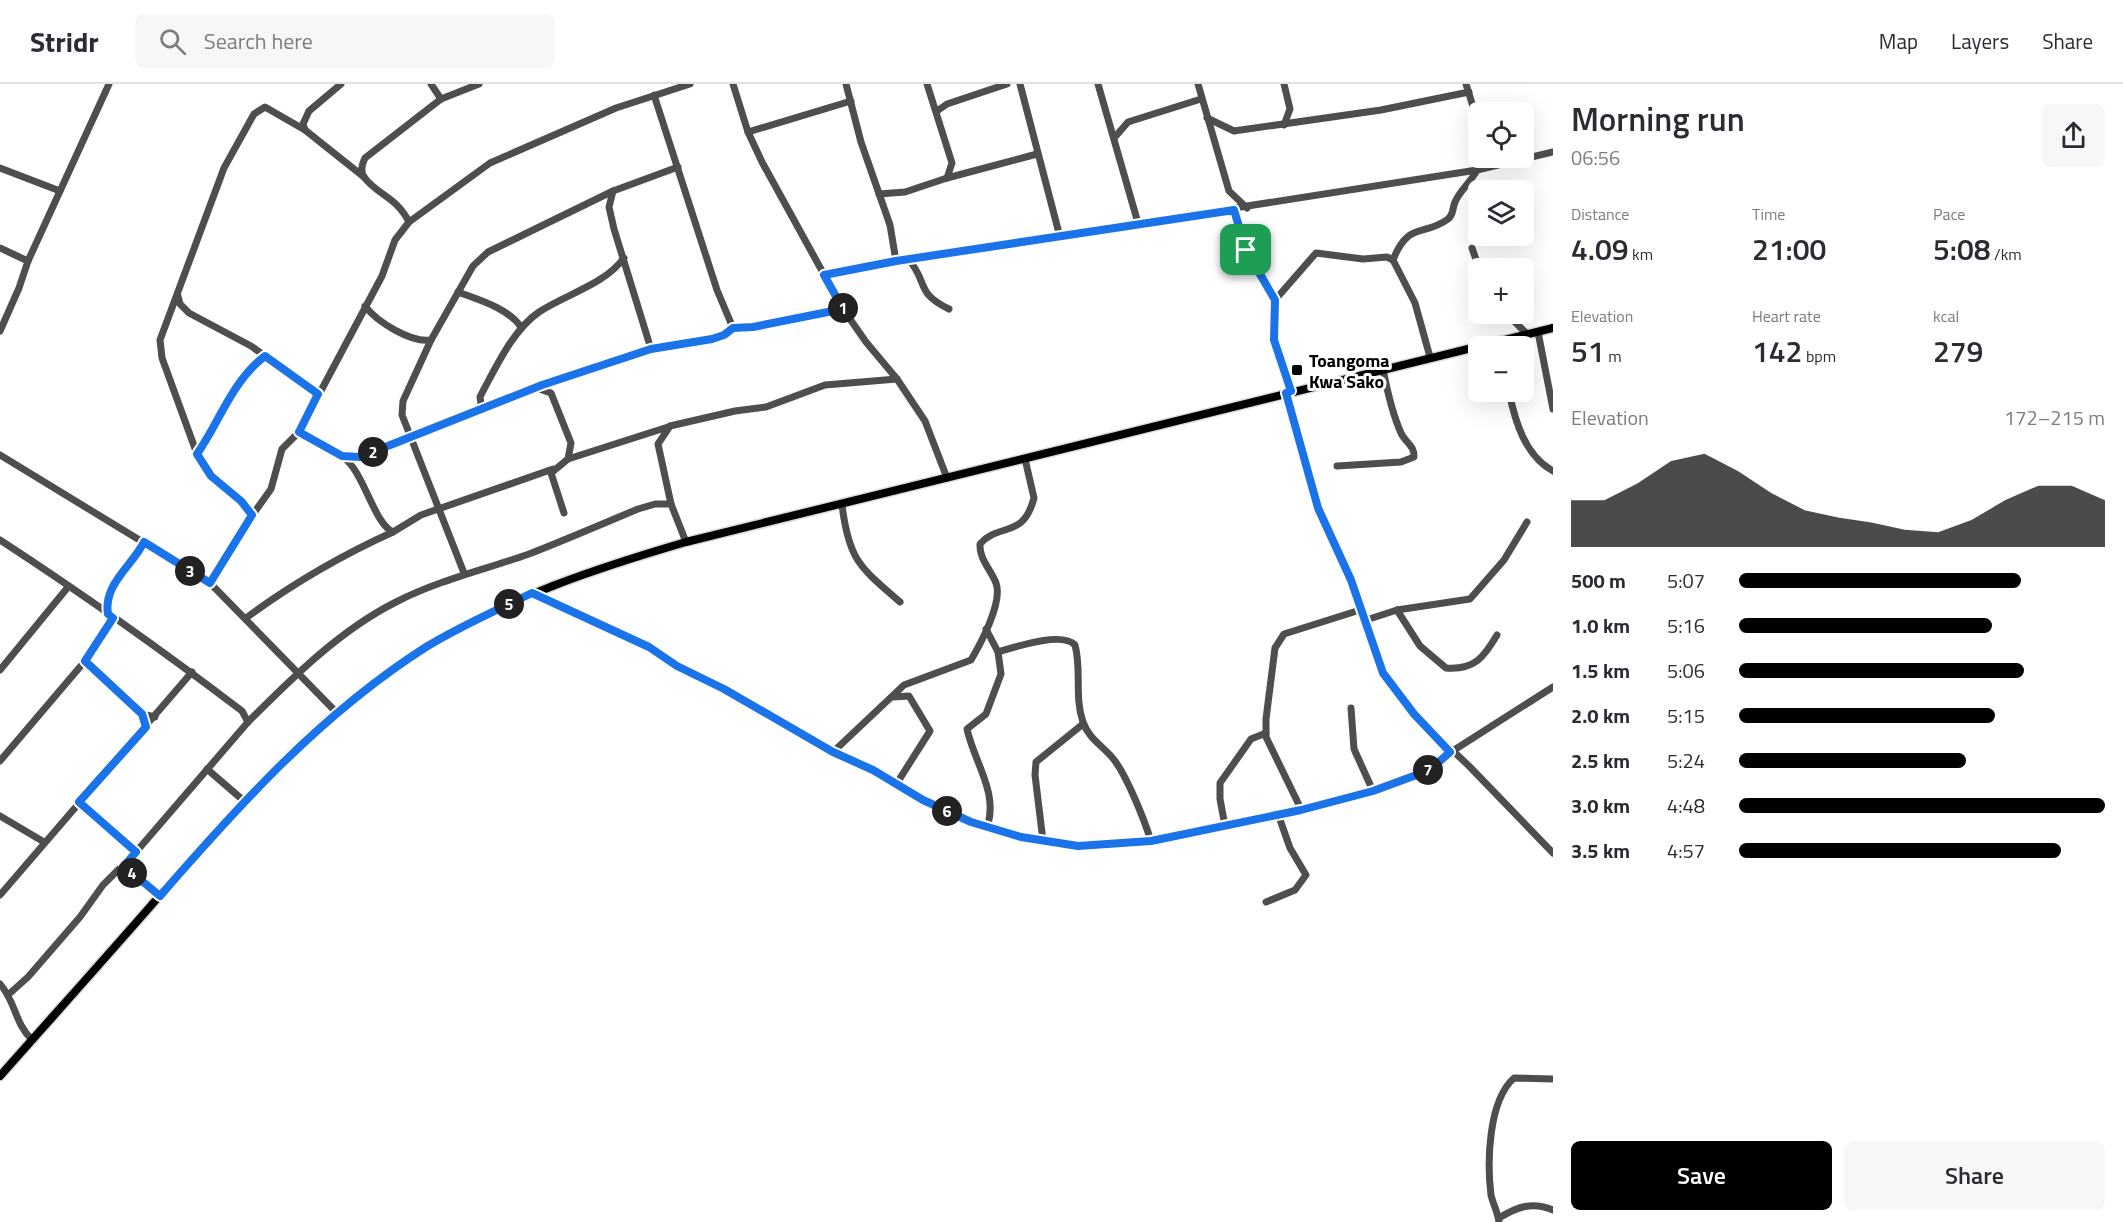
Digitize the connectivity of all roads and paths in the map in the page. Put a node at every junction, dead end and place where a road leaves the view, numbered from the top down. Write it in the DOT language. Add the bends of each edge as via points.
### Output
graph roads {
  1 [pos="109,84"];
  2 [pos="341,84"];
  3 [pos="430,84"];
  4 [pos="478,84"];
  5 [pos="690,84"];
  6 [pos="733,84"];
  7 [pos="846,84"];
  8 [pos="927,84"];
  9 [pos="1007,84"];
  10 [pos="1020,84"];
  11 [pos="1098,84"];
  12 [pos="1198,84"];
  13 [pos="1284,84"];
  14 [pos="1466,84"];
  15 [pos="1469,92"];
  16 [pos="654,95"];
  17 [pos="441,99"];
  18 [pos="1201,99"];
  19 [pos="851,101"];
  20 [pos="1472,102"];
  21 [pos="1290,109"];
  22 [pos="937,111"];
  23 [pos="1109,117"];
  24 [pos="1207,118"];
  25 [pos="1301,122"];
  26 [pos="1124,125"];
  27 [pos="1284,125"];
  28 [pos="305,130"];
  29 [pos="748,132"];
  30 [pos="1115,137"];
  31 [pos="1553,152"];
  32 [pos="1037,154"];
  33 [pos="1534,157"];
  34 [pos="952,163"];
  35 [pos="678,167"];
  36 [pos="0,168"];
  37 [pos="1490,168"];
  38 [pos="1477,170"];
  39 [pos="962,174"];
  40 [pos="364,177"];
  41 [pos="947,177"];
  42 [pos="60,191"];
  43 [pos="614,191"];
  44 [pos="879,194"];
  45 [pos="1247,208"];
  46 [pos="1234,210"];
  47 [pos="408,222"];
  48 [pos="1138,223"];
  49 [pos="1060,237"];
  50 [pos="0,248"];
  51 [pos="1472,248"];
  52 [pos="624,258"];
  53 [pos="1476,258"];
  54 [pos="908,259"];
  55 [pos="1393,260"];
  56 [pos="28,261"];
  57 [pos="896,261"];
  58 [pos="824,275"];
  59 [pos="458,292"];
  60 [pos="178,296"];
  61 [pos="1275,300"];
  62 [pos="365,306"];
  63 [pos="843,309"];
  64 [pos="949,309"];
  65 [pos="373,316"];
  66 [pos="358,318"];
  67 [pos="1517,324"];
  68 [pos="521,327"];
  69 [pos="733,328"];
  70 [pos="1553,328"];
  71 [pos="0,330"];
  72 [pos="1538,332"];
  73 [pos="647,334"];
  74 [pos="1527,334"];
  75 [pos="1522,336"];
  76 [pos="416,340"];
  77 [pos="431,340"];
  78 [pos="660,347"];
  79 [pos="651,349"];
  80 [pos="1468,350"];
  81 [pos="265,356"];
  82 [pos="424,356"];
  83 [pos="1430,357"];
  84 [pos="1383,369"];
  85 [pos="897,379"];
  86 [pos="536,388"];
  87 [pos="1289,392"];
  88 [pos="318,394"];
  89 [pos="1512,402"];
  90 [pos="1553,409"];
  91 [pos="482,410"];
  92 [pos="670,426"];
  93 [pos="299,432"];
  94 [pos="410,439"];
  95 [pos="197,454"];
  96 [pos="0,455"];
  97 [pos="342,456"];
  98 [pos="360,457"];
  99 [pos="568,459"];
  100 [pos="1025,459"];
  101 [pos="1338,466"];
  102 [pos="553,469"];
  103 [pos="356,470"];
  104 [pos="1553,471"];
  105 [pos="947,478"];
  106 [pos="671,504"];
  107 [pos="842,505"];
  108 [pos="440,510"];
  109 [pos="564,513"];
  110 [pos="252,515"];
  111 [pos="1527,522"];
  112 [pos="393,532"];
  113 [pos="0,540"];
  114 [pos="144,542"];
  115 [pos="686,542"];
  116 [pos="464,573"];
  117 [pos="210,583"];
  118 [pos="68,588"];
  119 [pos="532,593"];
  120 [pos="900,602"];
  121 [pos="1360,610"];
  122 [pos="1397,610"];
  123 [pos="110,616"];
  124 [pos="246,618"];
  125 [pos="1363,621"];
  126 [pos="986,629"];
  127 [pos="1497,635"];
  128 [pos="998,652"];
  129 [pos="85,661"];
  130 [pos="0,669"];
  131 [pos="192,672"];
  132 [pos="299,672"];
  133 [pos="1553,687"];
  134 [pos="891,698"];
  135 [pos="1351,708"];
  136 [pos="336,712"];
  137 [pos="142,714"];
  138 [pos="155,717"];
  139 [pos="248,722"];
  140 [pos="1083,724"];
  141 [pos="146,727"];
  142 [pos="1266,732"];
  143 [pos="833,752"];
  144 [pos="1450,752"];
  145 [pos="0,761"];
  146 [pos="207,769"];
  147 [pos="897,783"];
  148 [pos="1373,791"];
  149 [pos="244,801"];
  150 [pos="79,802"];
  151 [pos="1301,810"];
  152 [pos="1278,814"];
  153 [pos="0,816"];
  154 [pos="1225,826"];
  155 [pos="987,827"];
  156 [pos="1043,841"];
  157 [pos="1151,841"];
  158 [pos="44,842"];
  159 [pos="136,852"];
  160 [pos="1553,853"];
  161 [pos="124,866"];
  162 [pos="0,895"];
  163 [pos="160,896"];
  164 [pos="1266,902"];
  165 [pos="0,984"];
  166 [pos="9,994"];
  167 [pos="32,1040"];
  168 [pos="0,1076"];
  169 [pos="1553,1079"];
  170 [pos="1553,1210"];
  171 [pos="1499,1220"];
  1 -- 42 [label="street"];
  2 -- 28 [label="street" via="304,117"];
  3 -- 17 [label="street"];
  4 -- 17 [label="street"];
  5 -- 16 [label="street"];
  6 -- 29 [label="street"];
  7 -- 19 [label="street"];
  8 -- 22 [label="street"];
  9 -- 22 [label="street"];
  10 -- 32 [label="street"];
  11 -- 23 [label="street"];
  12 -- 18 [label="street"];
  13 -- 21 [label="street"];
  14 -- 15 [label="street"];
  15 -- 20 [label="street"];
  15 -- 25 [label="street"];
  16 -- 35 [label="street"];
  16 -- 47 [label="street" via="490,164"];
  17 -- 40 [label="street" via="365,158"];
  18 -- 24 [label="street"];
  18 -- 26 [label="street"];
  19 -- 29 [label="street"];
  19 -- 44 [label="street"];
  21 -- 25 [label="street"];
  21 -- 27 [label="street"];
  22 -- 34 [label="street"];
  23 -- 26 [label="street"];
  23 -- 30 [label="street"];
  24 -- 27 [label="street" via="1234,131"];
  24 -- 45 [label="street" via="1229,191"];
  25 -- 27 [label="street"];
  26 -- 30 [label="street"];
  28 -- 40 [label="street"];
  28 -- 60 [label="street" via="265,107 254,114 224,168"];
  29 -- 58 [label="street"];
  30 -- 48 [label="street"];
  31 -- 33 [label="street"];
  32 -- 39 [label="street"];
  32 -- 49 [label="street"];
  34 -- 39 [label="street"];
  34 -- 41 [label="street"];
  35 -- 43 [label="street"];
  35 -- 69 [label="street"];
  36 -- 42 [label="street"];
  37 -- 38 [label="street"];
  38 -- 45 [label="street"];
  38 -- 55 [label="street" via="1455,203 1452,215 1410,235"];
  39 -- 41 [label="street"];
  40 -- 47 [label="street" via="395,201"];
  41 -- 44 [label="street" via="904,192"];
  42 -- 56 [label="street"];
  43 -- 52 [label="street" via="609,207"];
  43 -- 59 [label="street" via="488,252 473,266"];
  44 -- 57 [label="street" via="890,225"];
  45 -- 46 [label="street"];
  46 -- 48 [label="street"];
  46 -- 61 [label="street" via="1246,250"];
  47 -- 62 [label="street" via="398,233 382,276"];
  48 -- 49 [label="street"];
  49 -- 54 [label="street"];
  50 -- 56 [label="street"];
  51 -- 53 [label="street"];
  52 -- 68 [label="street" via="612,271 538,312"];
  52 -- 73 [label="street"];
  54 -- 57 [label="street"];
  54 -- 64 [label="street" via="927,296"];
  55 -- 61 [label="street" via="1316,253"];
  55 -- 83 [label="street" via="1416,303"];
  56 -- 71 [label="street"];
  57 -- 58 [label="street"];
  58 -- 63 [label="street"];
  59 -- 68 [label="street" via="493,306"];
  59 -- 77 [label="street"];
  60 -- 81 [label="street" via="189,313"];
  60 -- 95 [label="street" via="160,340 162,358"];
  61 -- 87 [label="street" via="1274,340"];
  62 -- 65 [label="street"];
  62 -- 66 [label="street"];
  63 -- 69 [label="street"];
  63 -- 85 [label="street"];
  65 -- 66 [label="street"];
  65 -- 76 [label="street"];
  66 -- 88 [label="street"];
  67 -- 74 [label="street"];
  68 -- 91 [label="street" via="480,397"];
  69 -- 78 [label="street" via="712,339"];
  70 -- 72 [label="main road"];
  72 -- 74 [label="main road"];
  72 -- 90 [label="street"];
  73 -- 78 [label="street"];
  73 -- 79 [label="street"];
  74 -- 75 [label="main road"];
  76 -- 77 [label="street"];
  76 -- 82 [label="street"];
  77 -- 82 [label="street"];
  78 -- 79 [label="street"];
  79 -- 86 [label="street"];
  80 -- 83 [label="main road"];
  81 -- 88 [label="street"];
  81 -- 95 [label="street" via="239,382"];
  82 -- 94 [label="street" via="401,408"];
  83 -- 84 [label="main road"];
  84 -- 87 [label="main road"];
  84 -- 101 [label="street" via="1396,421 1414,450 1414,457 1401,462"];
  85 -- 92 [label="street" via="825,385 766,407"];
  85 -- 105 [label="street" via="925,421"];
  86 -- 91 [label="street"];
  86 -- 99 [label="street" via="551,393 571,443"];
  87 -- 100 [label="main road"];
  87 -- 121 [label="street" via="1318,508 1351,580"];
  88 -- 93 [label="street"];
  89 -- 104 [label="street" via="1526,443 1543,465"];
  91 -- 94 [label="street"];
  92 -- 99 [label="street"];
  92 -- 106 [label="street" via="658,444"];
  93 -- 97 [label="street"];
  93 -- 110 [label="street" via="282,449 271,489"];
  94 -- 98 [label="street"];
  94 -- 108 [label="street"];
  95 -- 110 [label="street" via="211,476"];
  96 -- 114 [label="street"];
  97 -- 98 [label="street"];
  97 -- 103 [label="street"];
  98 -- 103 [label="street"];
  99 -- 102 [label="street"];
  100 -- 105 [label="main road"];
  100 -- 126 [label="street" via="1033,504 1016,528 992,535 980,544 981,556 998,593"];
  102 -- 108 [label="street"];
  102 -- 109 [label="street"];
  103 -- 112 [label="street" via="383,525"];
  105 -- 107 [label="main road"];
  106 -- 115 [label="street"];
  106 -- 116 [label="street" via="638,509 528,554"];
  107 -- 115 [label="main road"];
  107 -- 120 [label="street" via="848,542 860,565"];
  108 -- 112 [label="street"];
  108 -- 116 [label="street"];
  110 -- 117 [label="street"];
  111 -- 122 [label="street" via="1504,560 1474,597"];
  112 -- 124 [label="street" via="286,588"];
  113 -- 118 [label="street"];
  114 -- 117 [label="street"];
  114 -- 123 [label="street" via="118,578 108,601"];
  115 -- 119 [label="main road" via="606,565"];
  116 -- 132 [label="street" via="378,612"];
  117 -- 124 [label="street"];
  118 -- 123 [label="street"];
  118 -- 130 [label="street"];
  119 -- 136 [label="main road" via="428,646"];
  119 -- 143 [label="street" via="649,647"];
  121 -- 125 [label="street"];
  121 -- 142 [label="street" via="1281,637 1275,648"];
  122 -- 125 [label="street"];
  122 -- 127 [label="street" via="1420,646 1446,668 1476,662 1488,652"];
  123 -- 129 [label="street"];
  123 -- 131 [label="street"];
  124 -- 132 [label="street"];
  125 -- 144 [label="street" via="1383,673 1396,693"];
  126 -- 128 [label="street"];
  126 -- 134 [label="street" via="971,660 910,681"];
  128 -- 140 [label="street" via="1046,641 1072,641 1078,654 1076,688"];
  128 -- 155 [label="street" via="1001,674 986,714 967,729 989,795"];
  129 -- 137 [label="street"];
  129 -- 145 [label="street"];
  131 -- 138 [label="street"];
  131 -- 139 [label="street" via="242,711"];
  132 -- 136 [label="street"];
  132 -- 139 [label="street"];
  133 -- 144 [label="street"];
  134 -- 143 [label="street"];
  134 -- 147 [label="street" via="909,696 930,731"];
  135 -- 148 [label="street" via="1354,749"];
  136 -- 149 [label="main road"];
  137 -- 138 [label="street"];
  137 -- 141 [label="street"];
  138 -- 141 [label="street"];
  139 -- 146 [label="street"];
  140 -- 156 [label="street" via="1036,762"];
  140 -- 157 [label="street" via="1118,764"];
  141 -- 150 [label="street"];
  142 -- 151 [label="street"];
  142 -- 154 [label="street" via="1251,740 1220,783"];
  143 -- 147 [label="street"];
  144 -- 148 [label="street" via="1430,770"];
  144 -- 160 [label="street" via="1469,766"];
  146 -- 149 [label="street"];
  146 -- 159 [label="street"];
  147 -- 155 [label="street" via="923,800"];
  148 -- 151 [label="street"];
  149 -- 163 [label="main road"];
  150 -- 158 [label="street"];
  150 -- 159 [label="street"];
  151 -- 152 [label="street"];
  152 -- 154 [label="street"];
  152 -- 164 [label="street" via="1290,848 1306,875 1295,890"];
  153 -- 158 [label="street"];
  154 -- 157 [label="street"];
  155 -- 156 [label="street"];
  156 -- 157 [label="street" via="1078,846"];
  158 -- 162 [label="street"];
  159 -- 161 [label="street"];
  161 -- 163 [label="street"];
  161 -- 166 [label="street"];
  163 -- 167 [label="main road"];
  165 -- 166 [label="street"];
  166 -- 167 [label="street" via="18,1024"];
  167 -- 168 [label="main road"];
  169 -- 171 [label="street" via="1514,1078 1498,1105 1492,1125 1491,1196"];
  170 -- 171 [label="street" via="1533,1204 1516,1208"];
}
